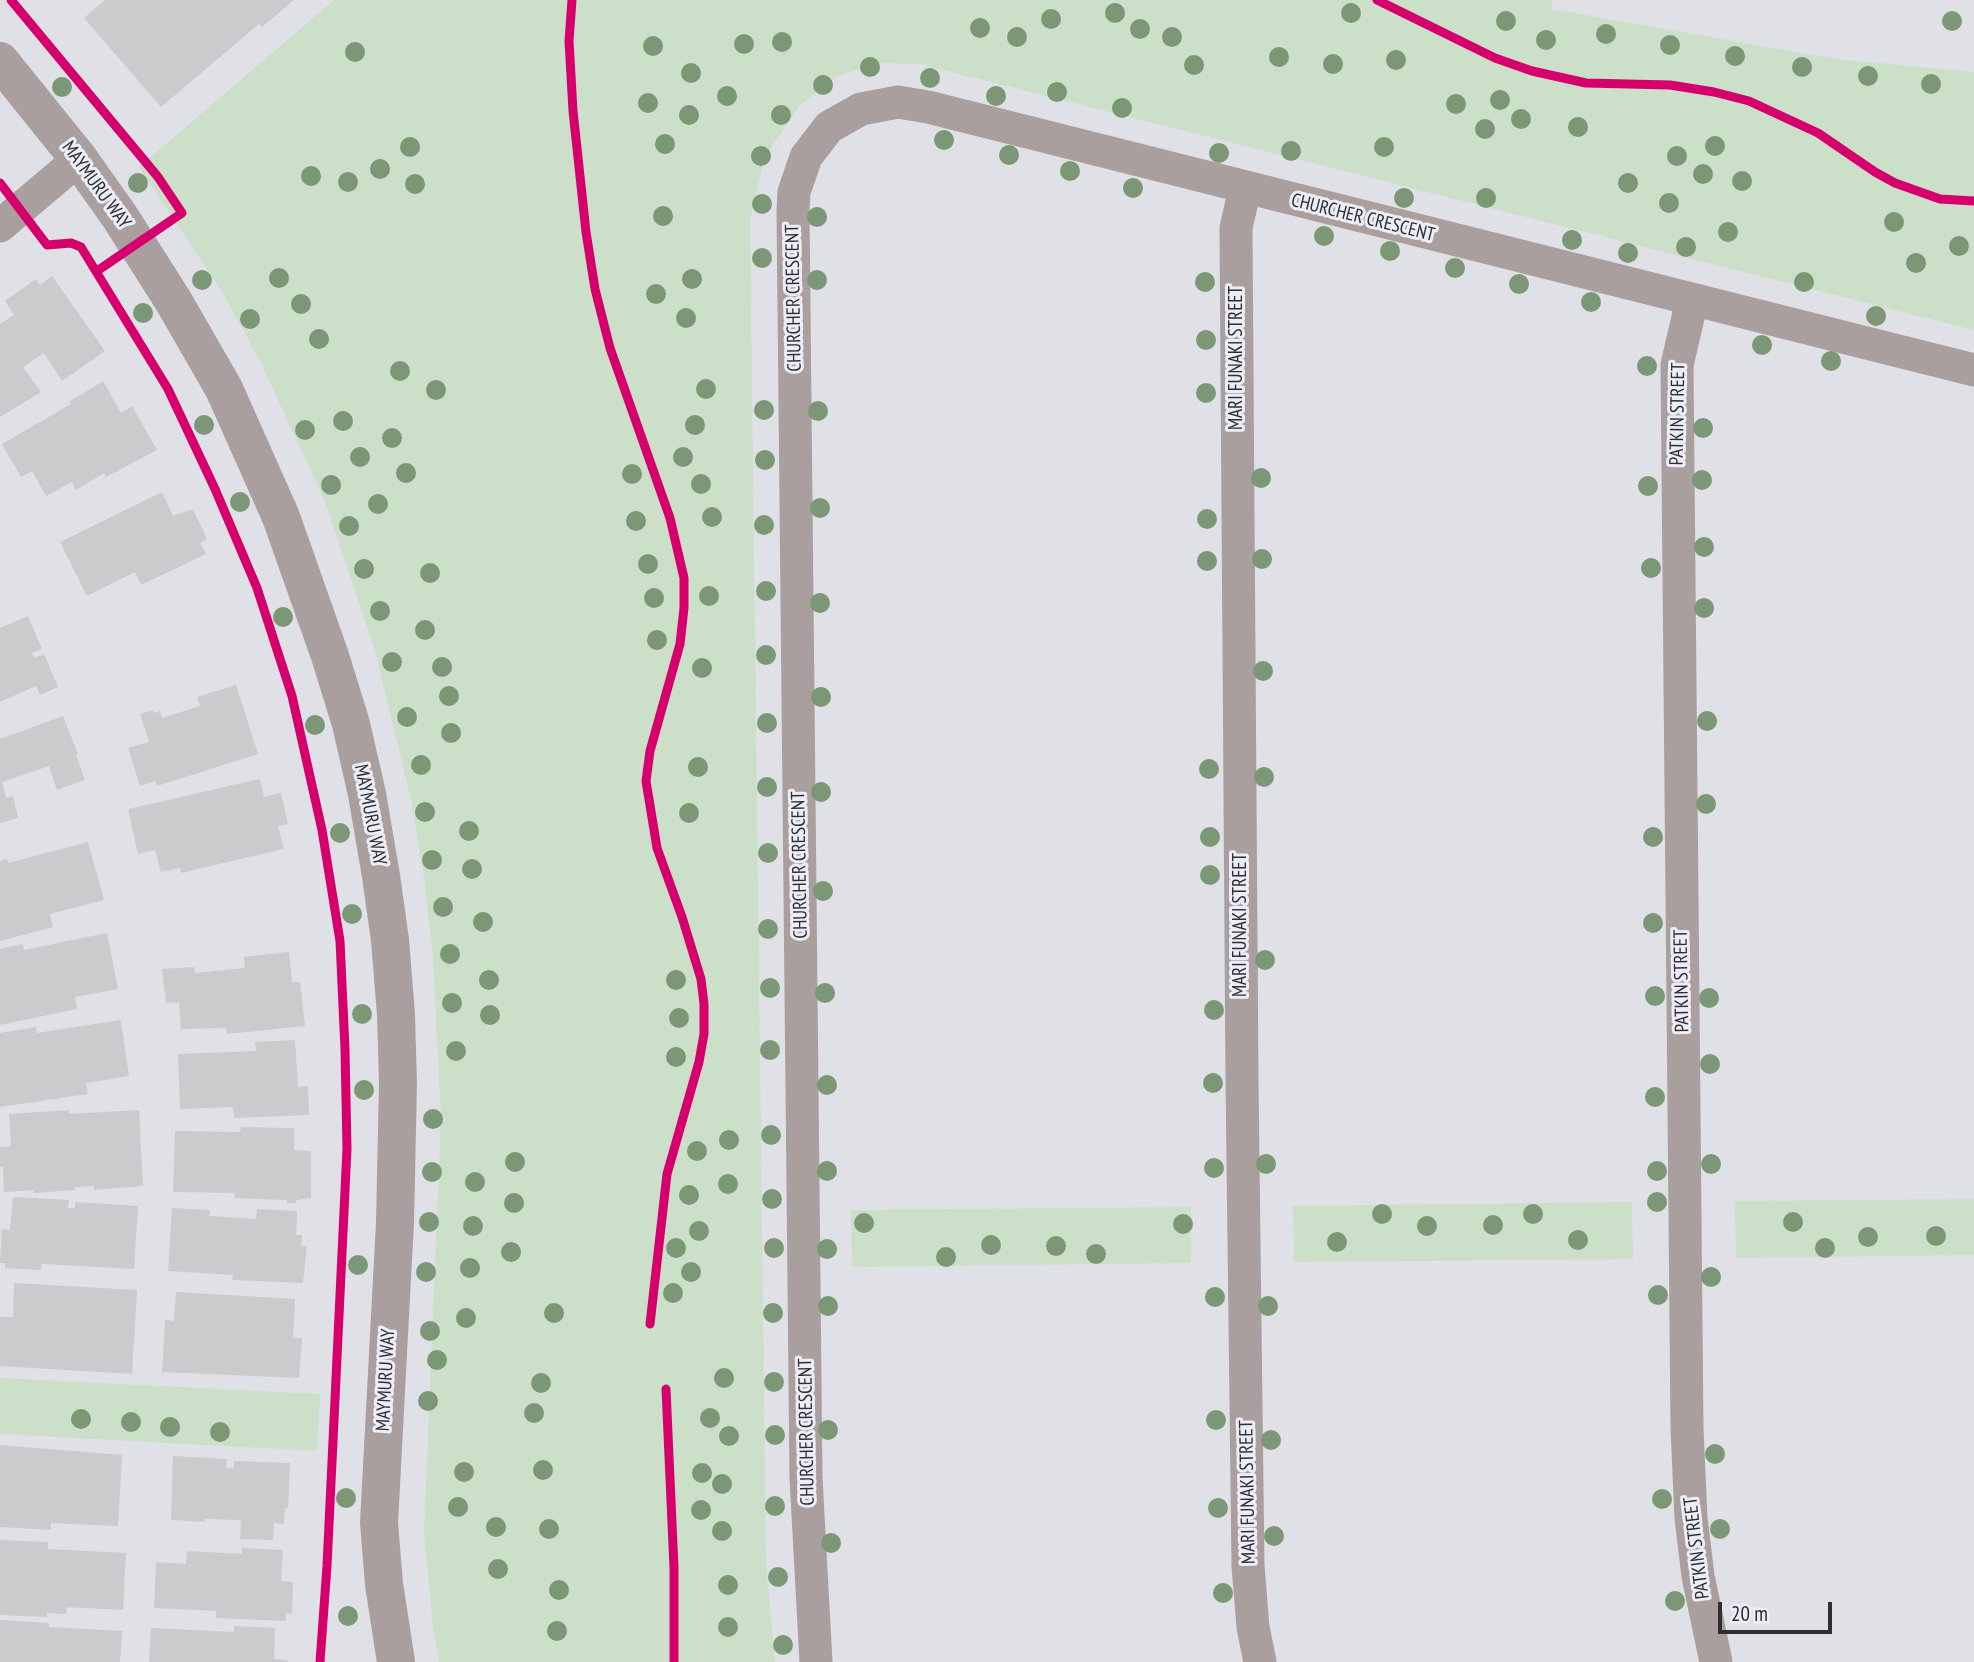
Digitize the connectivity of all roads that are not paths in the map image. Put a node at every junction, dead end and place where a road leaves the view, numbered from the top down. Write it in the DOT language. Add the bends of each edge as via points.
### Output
graph roads {
  1 [pos="0,61"];
  2 [pos="79,159"];
  3 [pos="1245,188"];
  4 [pos="0,226"];
  5 [pos="1692,300"];
  6 [pos="1974,370"];
  7 [pos="396,1662"];
  8 [pos="816,1662"];
  9 [pos="1260,1662"];
  10 [pos="1716,1662"];
  1 -- 2 [label="street, MAYMURU WAY"];
  2 -- 4 [label="street"];
  2 -- 7 [label="street, MAYMURU WAY" via="137,243 224,389 281,517 330,656 367,794 390,940 396,1016 395,1222 379,1522"];
  3 -- 5 [label="street, CHURCHER CRESCENT"];
  3 -- 8 [label="street, CHURCHER CRESCENT" via="898,102 861,110 829,127 806,157 794,192 806,1478"];
  3 -- 9 [label="street, MARI FUNAKI STREET" via="1236,228 1242,1066 1248,1566"];
  5 -- 6 [label="street, CHURCHER CRESCENT"];
  5 -- 10 [label="street, PATKIN STREET" via="1677,365 1686,1428 1692,1530"];
}
